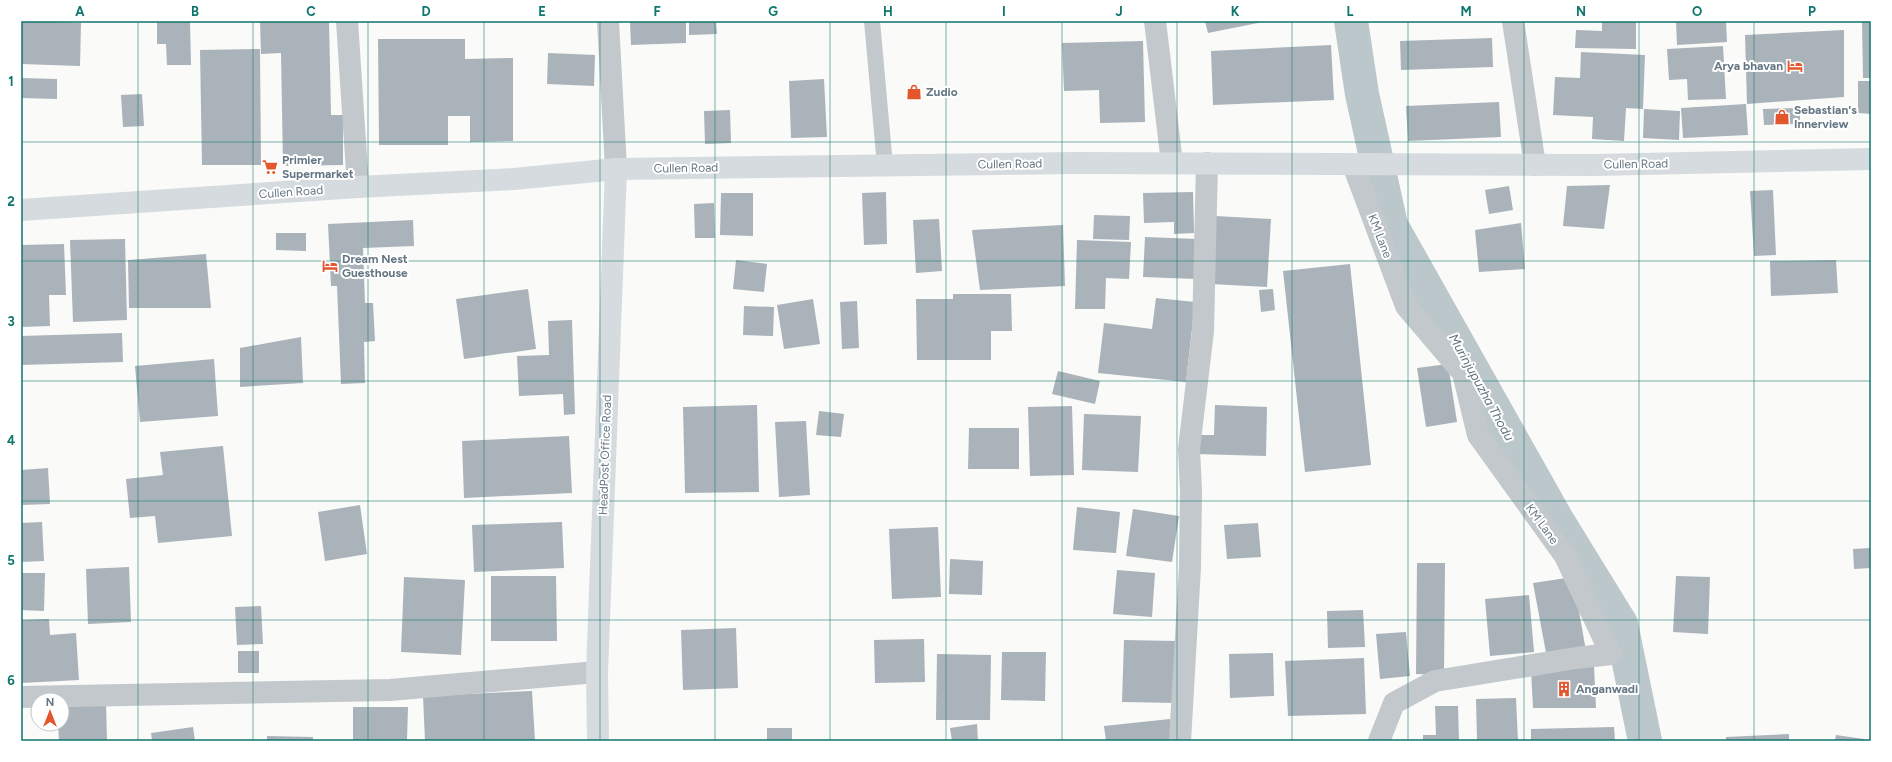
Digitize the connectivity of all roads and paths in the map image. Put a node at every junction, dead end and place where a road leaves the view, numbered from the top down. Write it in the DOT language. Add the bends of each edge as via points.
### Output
graph roads {
  1 [pos="347,21"];
  2 [pos="608,21"];
  3 [pos="872,21"];
  4 [pos="1155,21"];
  5 [pos="1513,21"];
  6 [pos="1871,159"];
  7 [pos="1172,163"];
  8 [pos="1207,163"];
  9 [pos="1353,165"];
  10 [pos="1535,165"];
  11 [pos="885,166"];
  12 [pos="616,168"];
  13 [pos="358,187"];
  14 [pos="21,210"];
  15 [pos="597,672"];
  16 [pos="21,697"];
  17 [pos="598,741"];
  18 [pos="1180,741"];
  19 [pos="1379,741"];
  1 -- 13 [label="street"];
  2 -- 12 [label="street"];
  3 -- 11 [label="lane"];
  4 -- 7 [label="street"];
  5 -- 10 [label="street"];
  6 -- 10 [label="main road, Cullen Road"];
  7 -- 8 [label="main road, Cullen Road"];
  7 -- 11 [label="main road, Cullen Road"];
  8 -- 9 [label="main road, Cullen Road"];
  8 -- 18 [label="street" via="1203,331 1189,449 1190,567"];
  9 -- 10 [label="main road, Cullen Road"];
  9 -- 19 [label="street, KM Lane" via="1406,306 1463,372 1478,435 1565,556 1611,654 1435,681 1394,703"];
  11 -- 12 [label="main road, Cullen Road"];
  12 -- 13 [label="main road, Cullen Road" via="514,179"];
  12 -- 15 [label="main road, HeadPost Office Road"];
  13 -- 14 [label="main road, Cullen Road"];
  15 -- 16 [label="street" via="390,690"];
  15 -- 17 [label="main road, HeadPost Office Road"];
}
